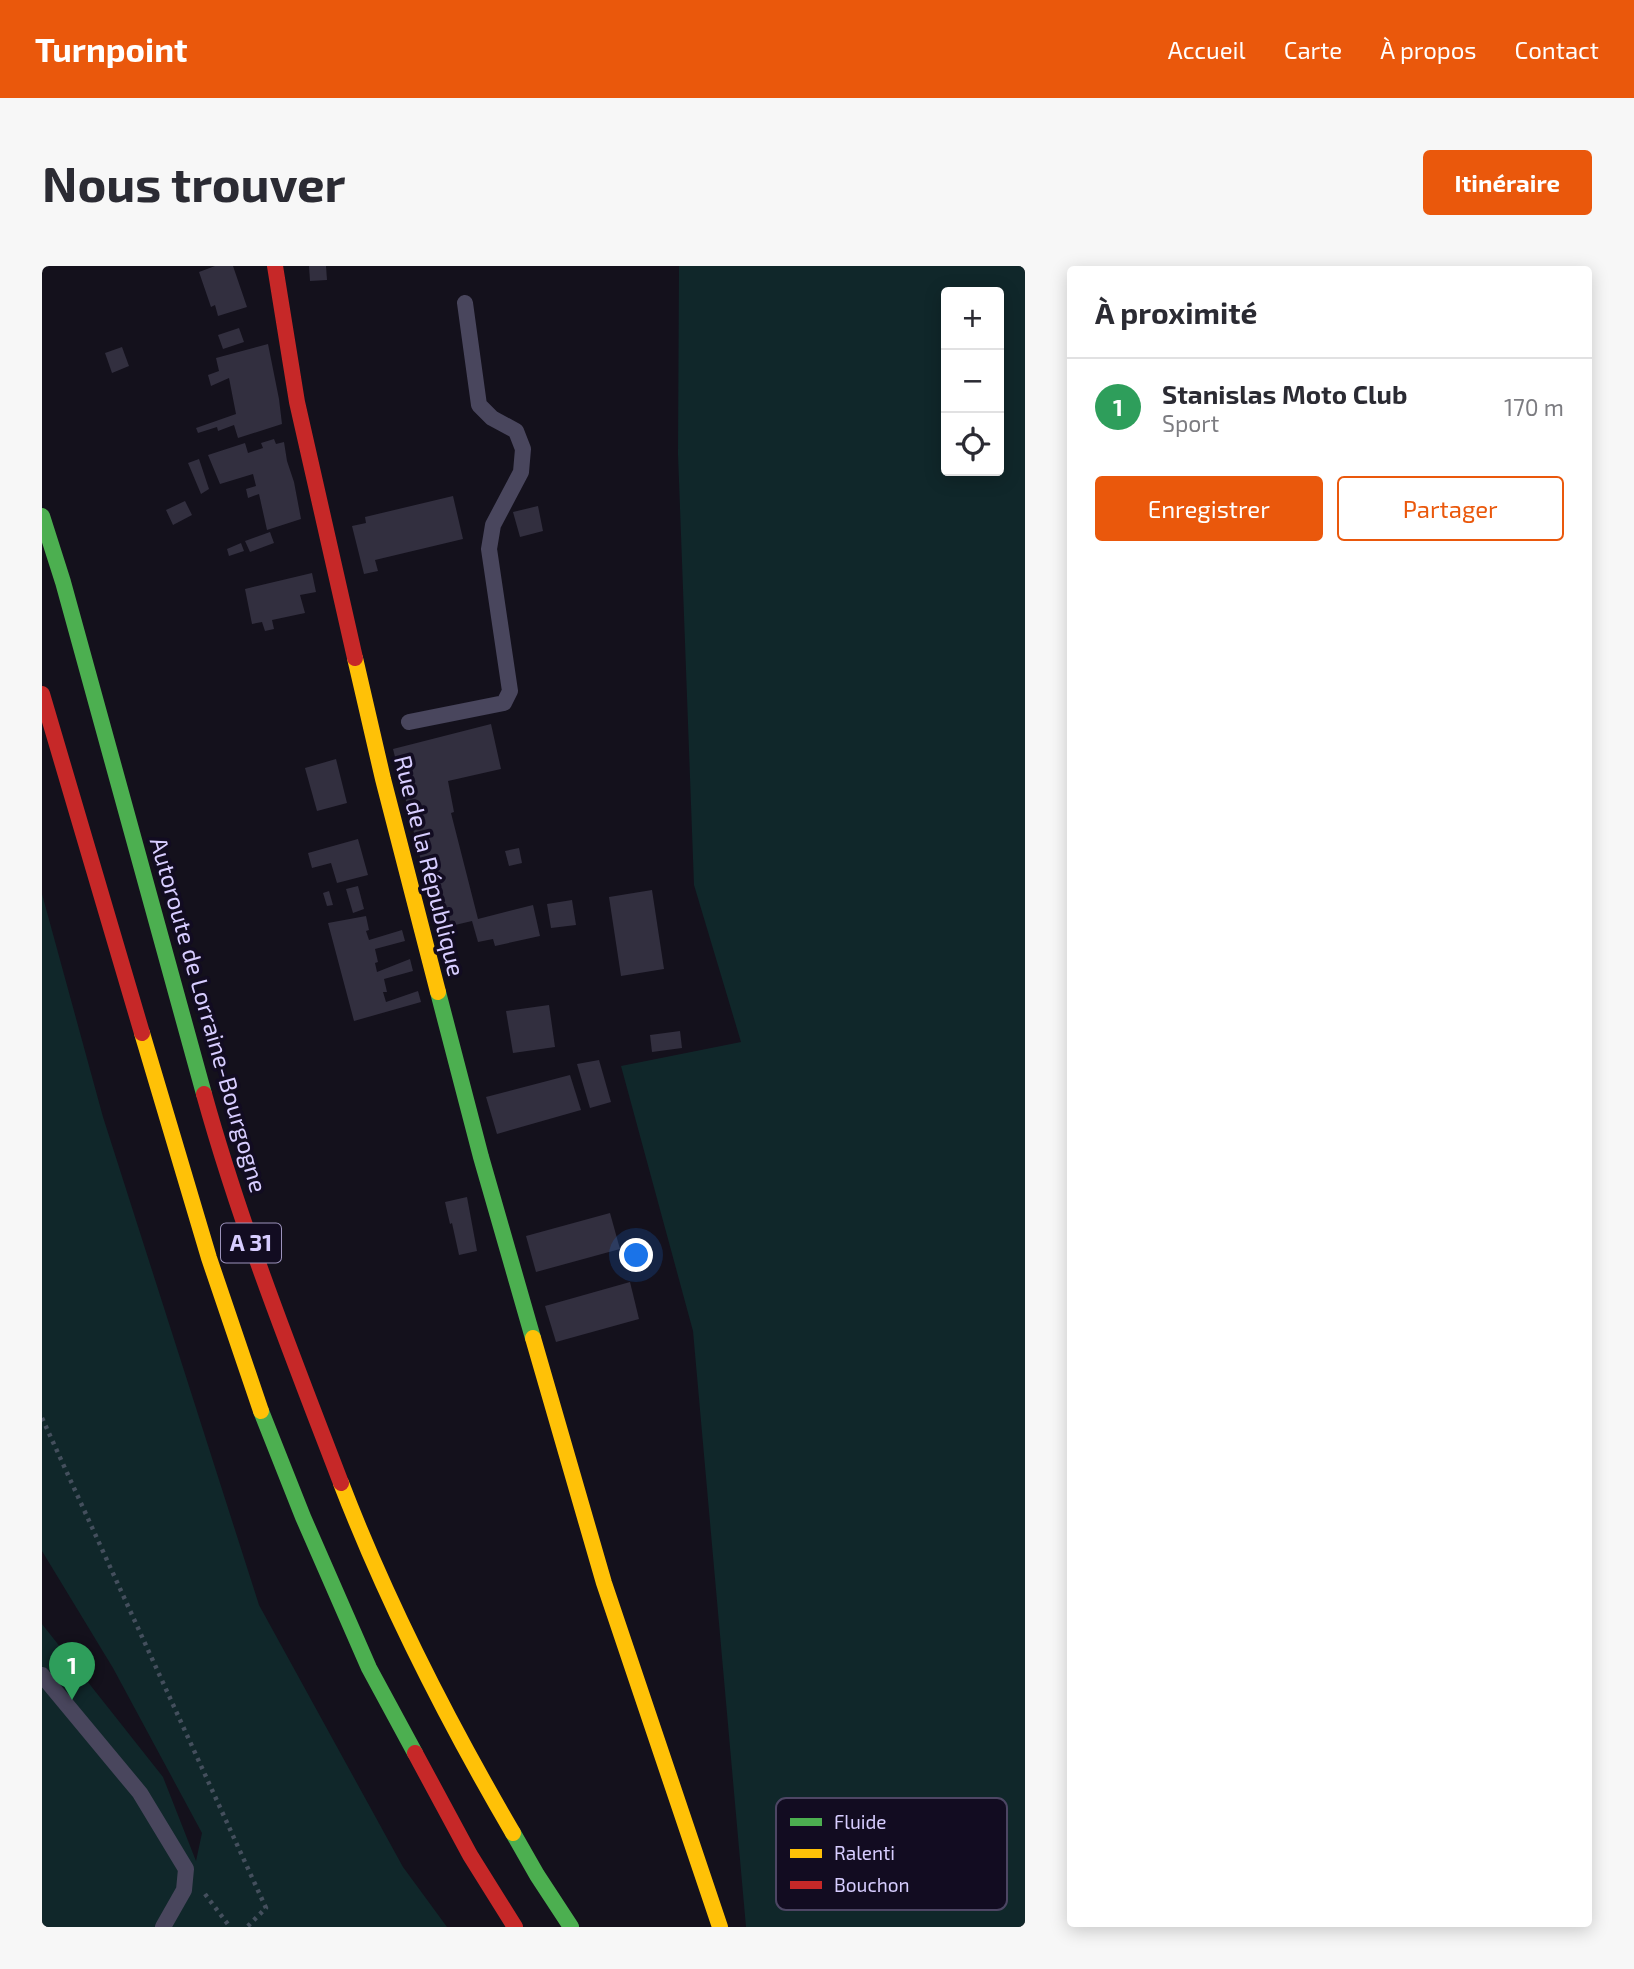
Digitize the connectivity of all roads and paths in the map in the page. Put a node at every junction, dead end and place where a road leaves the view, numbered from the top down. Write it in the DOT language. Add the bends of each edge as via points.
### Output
graph roads {
  1 [pos="275,266"];
  2 [pos="465,303"];
  3 [pos="42,516"];
  4 [pos="42,694"];
  5 [pos="409,722"];
  6 [pos="42,1418"];
  7 [pos="42,1675"];
  8 [pos="186,1869"];
  9 [pos="163,1927"];
  10 [pos="229,1927"];
  11 [pos="247,1927"];
  12 [pos="516,1927"];
  13 [pos="571,1927"];
  14 [pos="720,1927"];
  1 -- 14 [label="main road, Rue de la République" via="322,519 383,779 481,1157 604,1583"];
  2 -- 5 [label="lane" via="479,405 516,431 523,449 521,472 493,525 489,549 510,691 504,703"];
  3 -- 13 [label="main road, Autoroute de Lorraine-Bourgogne / A 31" via="215,1134 289,1352 405,1633 471,1761"];
  4 -- 12 [label="main road, A 31" via="209,1258 262,1414 369,1668 470,1855"];
  6 -- 11 [label="path" via="266,1908"];
  7 -- 8 [label="lane" via="140,1793"];
  8 -- 9 [label="lane" via="184,1890"];
  8 -- 10 [label="path"];
}
